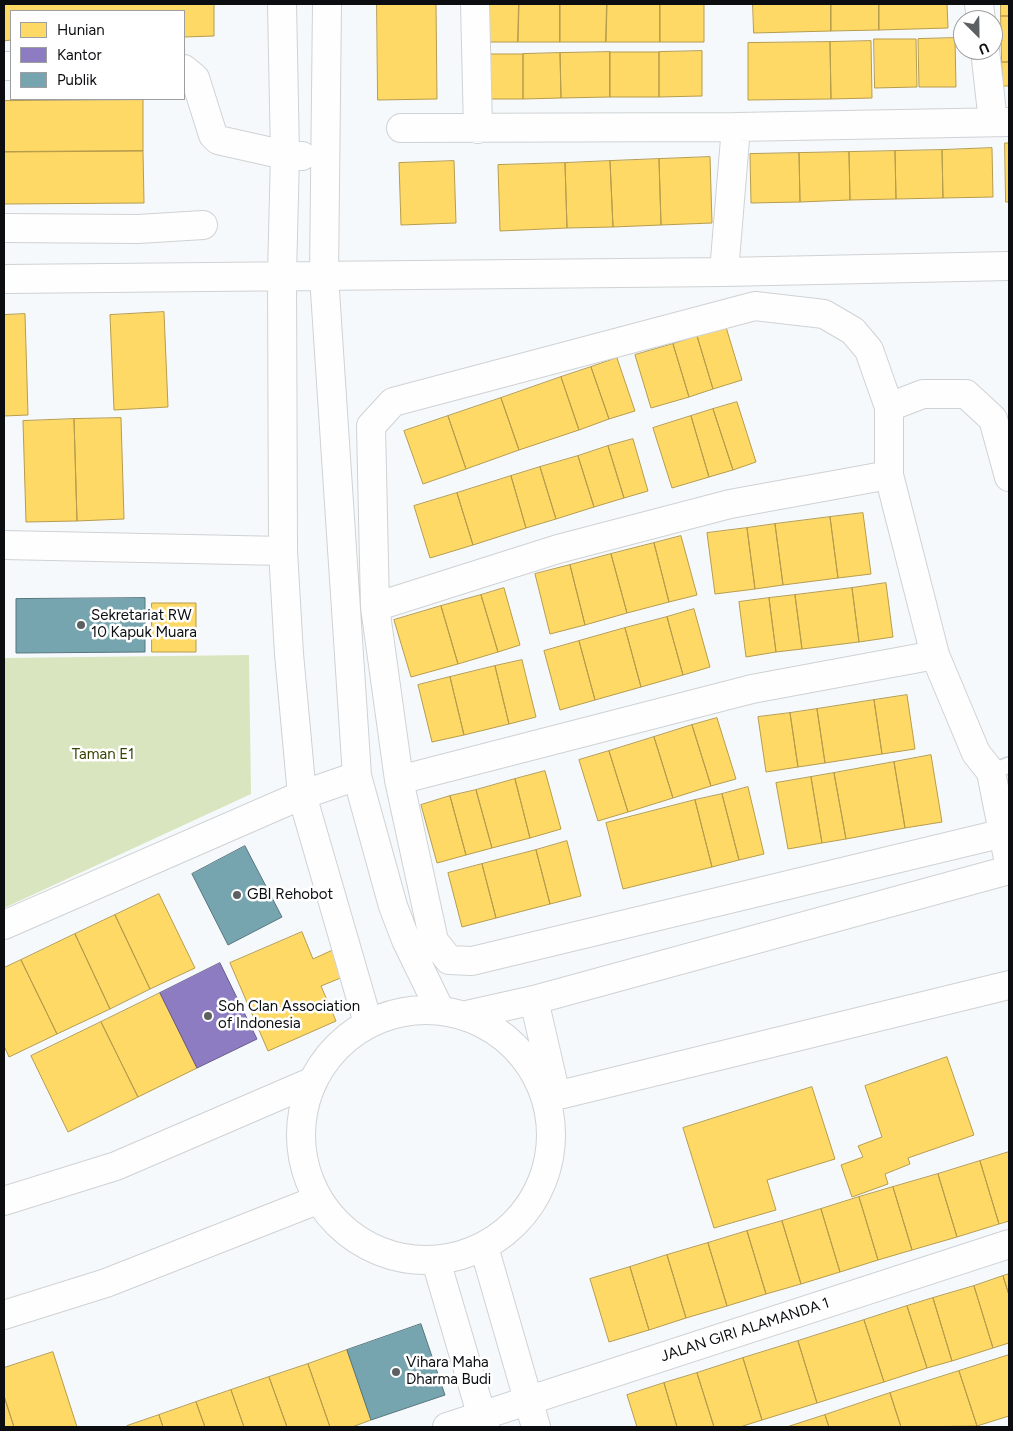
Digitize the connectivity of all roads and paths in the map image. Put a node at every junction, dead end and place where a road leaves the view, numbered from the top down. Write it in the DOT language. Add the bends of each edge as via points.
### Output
graph roads {
  1 [pos="282,4"];
  2 [pos="327,4"];
  3 [pos="475,4"];
  4 [pos="987,60"];
  5 [pos="185,70"];
  6 [pos="1001,122"];
  7 [pos="736,127"];
  8 [pos="401,128"];
  9 [pos="478,129"];
  10 [pos="285,155"];
  11 [pos="325,157"];
  12 [pos="203,225"];
  13 [pos="4,228"];
  14 [pos="1009,266"];
  15 [pos="724,272"];
  16 [pos="282,276"];
  17 [pos="324,276"];
  18 [pos="4,280"];
  19 [pos="889,407"];
  20 [pos="889,475"];
  21 [pos="1009,478"];
  22 [pos="4,545"];
  23 [pos="283,551"];
  24 [pos="375,607"];
  25 [pos="935,654"];
  26 [pos="1000,768"];
  27 [pos="357,776"];
  28 [pos="399,780"];
  29 [pos="302,795"];
  30 [pos="1004,833"];
  31 [pos="1009,864"];
  32 [pos="1009,870"];
  33 [pos="4,925"];
  34 [pos="1009,985"];
  35 [pos="534,1000"];
  36 [pos="440,1010"];
  37 [pos="467,1015"];
  38 [pos="368,1023"];
  39 [pos="311,1082"];
  40 [pos="551,1097"];
  41 [pos="318,1200"];
  42 [pos="4,1201"];
  43 [pos="1009,1244"];
  44 [pos="484,1247"];
  45 [pos="436,1261"];
  46 [pos="4,1315"];
  47 [pos="528,1400"];
  48 [pos="483,1422"];
  49 [pos="447,1427"];
  50 [pos="536,1427"];
  1 -- 10 [label="street"];
  2 -- 11 [label="street"];
  3 -- 9 [label="street"];
  4 -- 6 [label="street"];
  5 -- 10 [label="street" via="195,78 213,135 218,140"];
  6 -- 7 [label="street"];
  7 -- 9 [label="street"];
  7 -- 15 [label="street"];
  8 -- 9 [label="street"];
  10 -- 11 [label="street"];
  10 -- 16 [label="street"];
  11 -- 17 [label="street"];
  12 -- 13 [label="street" via="138,229"];
  14 -- 15 [label="street"];
  15 -- 17 [label="street"];
  16 -- 17 [label="street"];
  16 -- 18 [label="street"];
  16 -- 23 [label="street"];
  17 -- 27 [label="street"];
  19 -- 20 [label="street"];
  19 -- 21 [label="street" via="923,394 966,394 993,419"];
  19 -- 24 [label="street" via="869,350 853,332 824,314 755,306 393,402 371,426"];
  20 -- 24 [label="street" via="711,509 558,549"];
  20 -- 25 [label="street"];
  22 -- 23 [label="street"];
  23 -- 29 [label="street"];
  24 -- 28 [label="street"];
  25 -- 26 [label="street" via="976,754"];
  25 -- 28 [label="street" via="752,689"];
  26 -- 30 [label="street"];
  27 -- 29 [label="street"];
  27 -- 36 [label="street" via="393,906"];
  28 -- 30 [label="street" via="434,941 449,960 472,961"];
  29 -- 33 [label="street"];
  29 -- 38 [label="street"];
  30 -- 31 [label="street"];
  32 -- 35 [label="street"];
  34 -- 40 [label="street"];
  35 -- 37 [label="street"];
  35 -- 40 [label="street"];
  36 -- 37 [label="street"];
  36 -- 38 [label="street" via="403,1011"];
  37 -- 40 [label="street" via="508,1039 530,1062"];
  38 -- 39 [label="street" via="335,1048"];
  39 -- 41 [label="street" via="302,1112 300,1142 305,1172"];
  39 -- 42 [label="street" via="116,1166"];
  40 -- 44 [label="street" via="552,1142 543,1184 519,1220"];
  41 -- 45 [label="street" via="339,1227 368,1247 401,1259"];
  41 -- 46 [label="street" via="106,1283"];
  43 -- 47 [label="street, JALAN GIRI ALAMANDA 1"];
  44 -- 45 [label="street"];
  44 -- 47 [label="street"];
  45 -- 48 [label="street"];
  47 -- 48 [label="street, JALAN GIRI ALAMANDA 1"];
  47 -- 50 [label="street"];
  48 -- 49 [label="street, JALAN GIRI ALAMANDA 1"];
}
